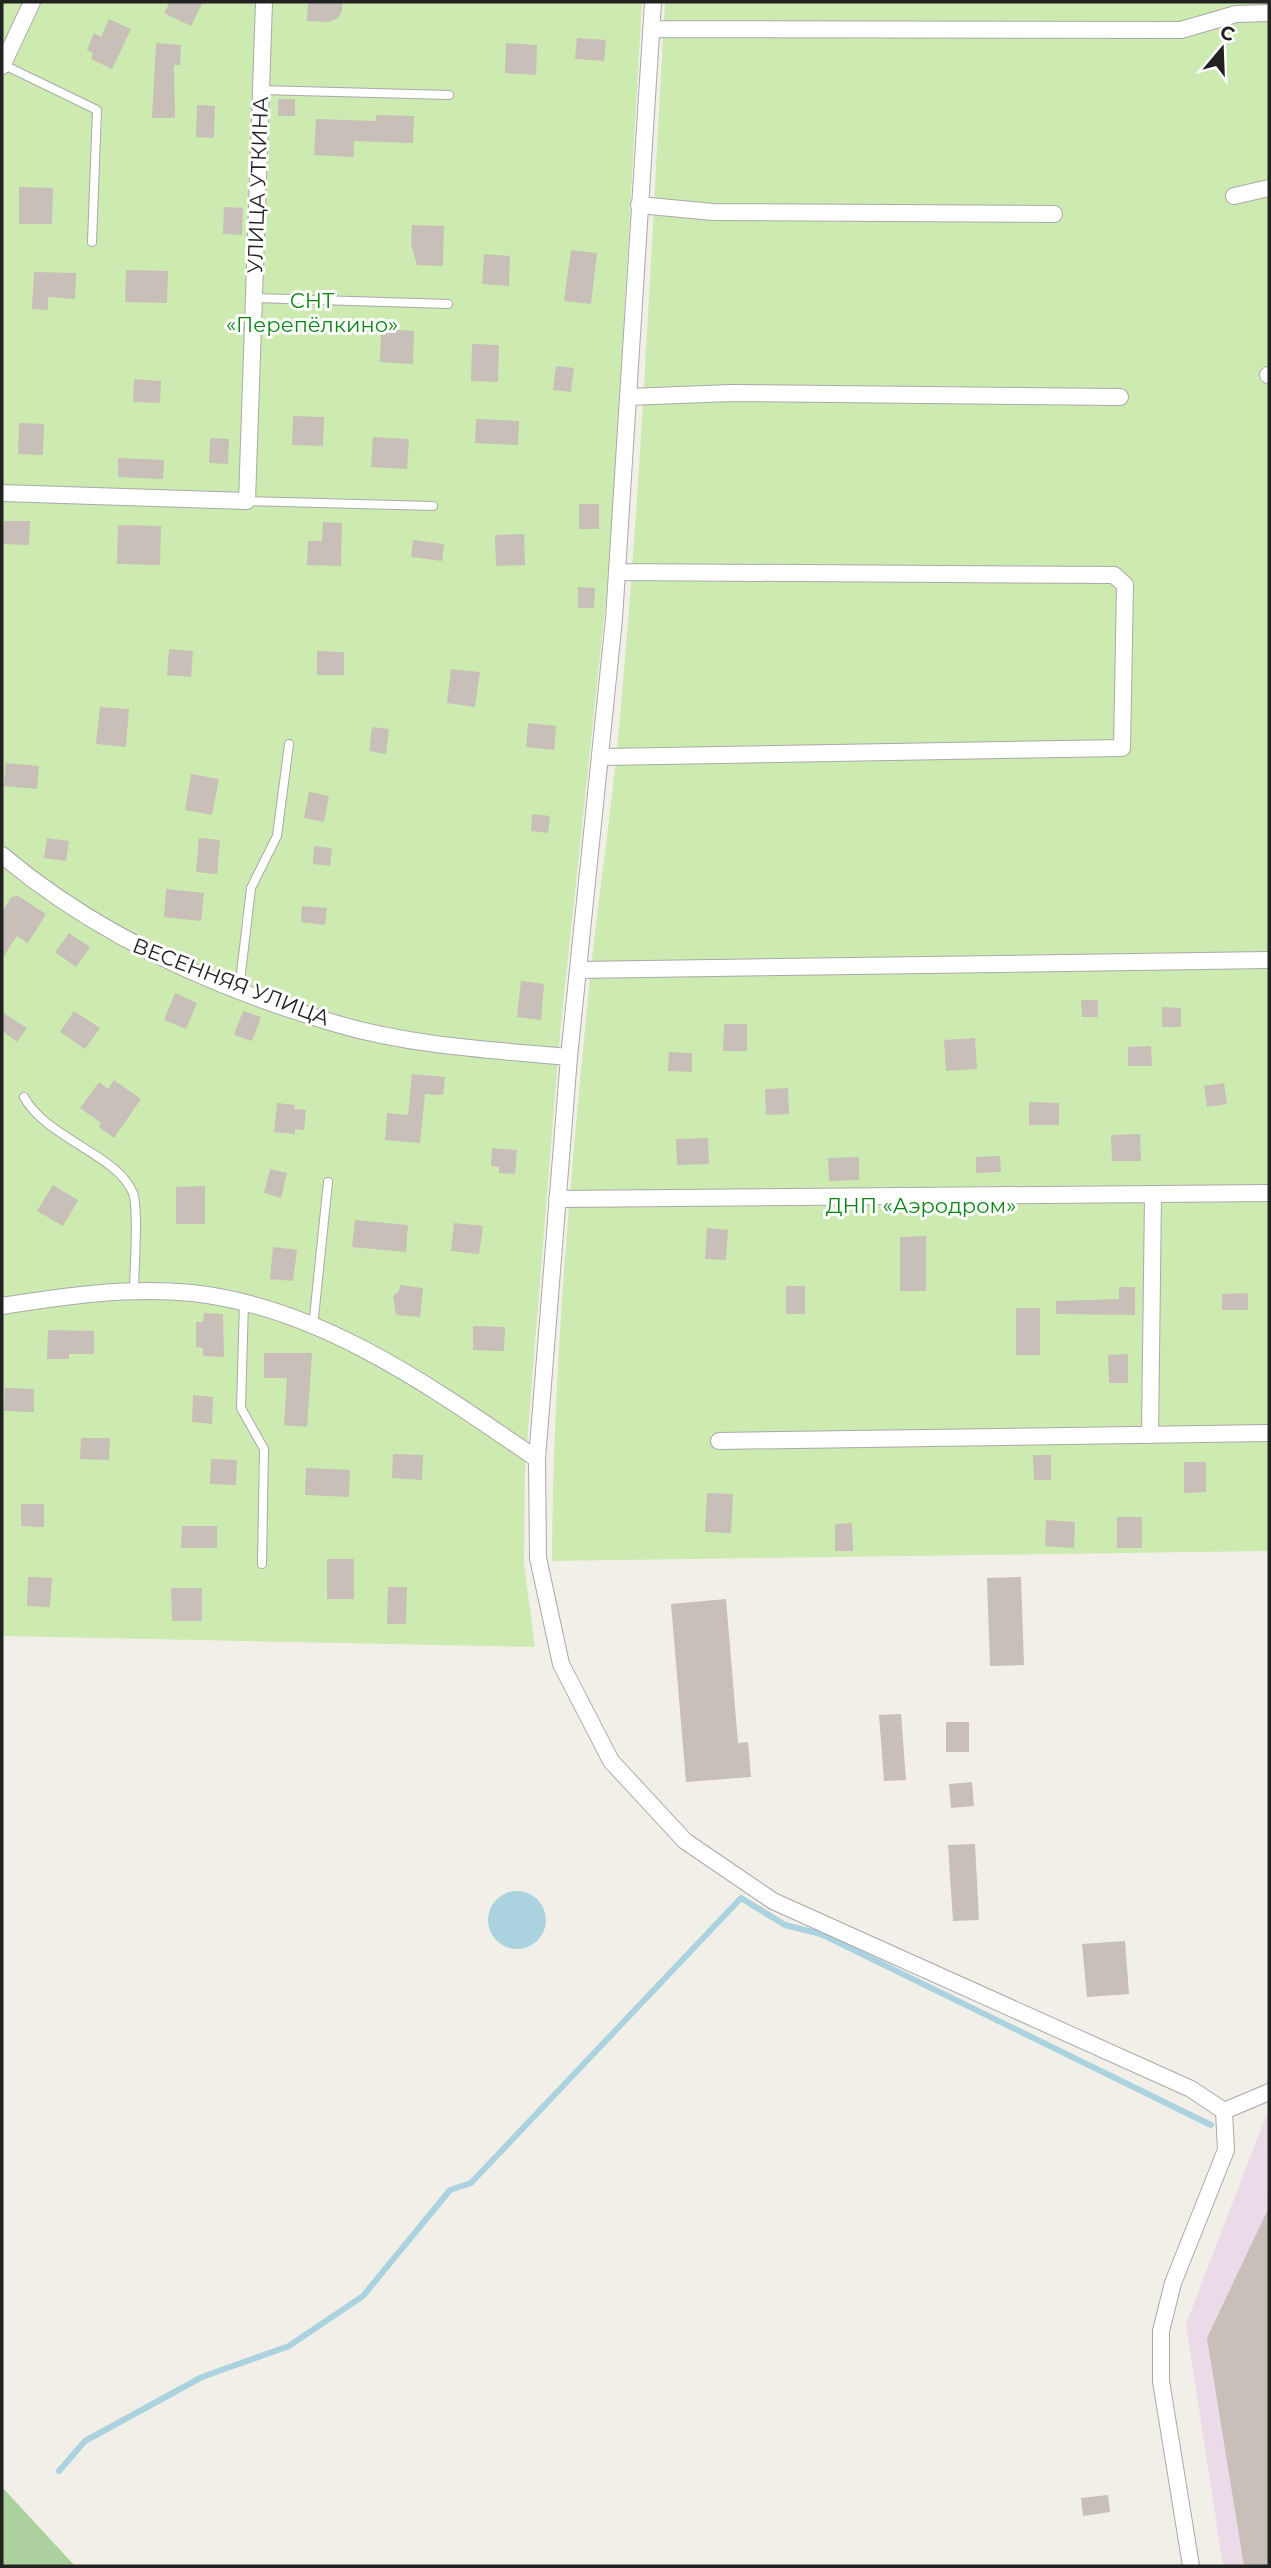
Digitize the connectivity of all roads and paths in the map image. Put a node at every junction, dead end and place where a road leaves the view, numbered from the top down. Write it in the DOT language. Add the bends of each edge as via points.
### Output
graph roads {
  1 [pos="32,2"];
  2 [pos="264,2"];
  3 [pos="653,2"];
  4 [pos="1269,13"];
  5 [pos="651,29"];
  6 [pos="2,65"];
  7 [pos="261,90"];
  8 [pos="449,95"];
  9 [pos="1269,188"];
  10 [pos="1234,196"];
  11 [pos="639,205"];
  12 [pos="1054,214"];
  13 [pos="92,242"];
  14 [pos="255,299"];
  15 [pos="448,304"];
  16 [pos="628,397"];
  17 [pos="1120,397"];
  18 [pos="2,493"];
  19 [pos="247,501"];
  20 [pos="433,506"];
  21 [pos="618,572"];
  22 [pos="289,744"];
  23 [pos="603,757"];
  24 [pos="2,855"];
  25 [pos="1269,960"];
  26 [pos="578,970"];
  27 [pos="239,990"];
  28 [pos="569,1057"];
  29 [pos="24,1097"];
  30 [pos="328,1182"];
  31 [pos="1269,1193"];
  32 [pos="1153,1195"];
  33 [pos="557,1199"];
  34 [pos="134,1291"];
  35 [pos="244,1302"];
  36 [pos="2,1306"];
  37 [pos="313,1326"];
  38 [pos="1269,1433"];
  39 [pos="1150,1435"];
  40 [pos="719,1441"];
  41 [pos="537,1459"];
  42 [pos="262,1564"];
  43 [pos="1269,2092"];
  44 [pos="1224,2110"];
  45 [pos="1191,2566"];
  1 -- 6 [label="street"];
  2 -- 7 [label="street, УЛИЦА УТКИНА"];
  3 -- 5 [label="street"];
  4 -- 5 [label="street" via="1236,14 1181,30"];
  5 -- 11 [label="street"];
  6 -- 13 [label="lane" via="97,110"];
  7 -- 8 [label="lane"];
  7 -- 14 [label="street, УЛИЦА УТКИНА"];
  9 -- 10 [label="street"];
  11 -- 12 [label="street" via="713,212"];
  11 -- 16 [label="street"];
  14 -- 15 [label="lane"];
  14 -- 19 [label="street, УЛИЦА УТКИНА"];
  16 -- 17 [label="street" via="731,393"];
  16 -- 21 [label="street"];
  18 -- 19 [label="street"];
  19 -- 20 [label="lane"];
  21 -- 23 [label="street"];
  21 -- 23 [label="street" via="1114,575 1125,585 1122,748"];
  22 -- 27 [label="lane" via="278,836 251,888"];
  23 -- 26 [label="street"];
  24 -- 27 [label="street, ВЕСЕННЯЯ УЛИЦА" via="118,937"];
  25 -- 26 [label="street"];
  26 -- 28 [label="street"];
  27 -- 28 [label="street, ВЕСЕННЯЯ УЛИЦА" via="339,1024 457,1046"];
  28 -- 33 [label="street"];
  29 -- 34 [label="lane" via="33,1114 124,1178 134,1196"];
  30 -- 37 [label="lane"];
  31 -- 32 [label="street"];
  32 -- 33 [label="street"];
  32 -- 39 [label="street"];
  33 -- 41 [label="street"];
  34 -- 35 [label="street" via="191,1293"];
  34 -- 36 [label="street"];
  35 -- 37 [label="street"];
  35 -- 42 [label="lane" via="241,1408 264,1450"];
  37 -- 41 [label="street" via="395,1365"];
  38 -- 39 [label="street"];
  39 -- 40 [label="street"];
  41 -- 44 [label="street" via="538,1558 561,1664 611,1760 685,1841 773,1901 1191,2089"];
  43 -- 44 [label="street"];
  44 -- 45 [label="street" via="1226,2150 1173,2283 1161,2331 1161,2381"];
}
